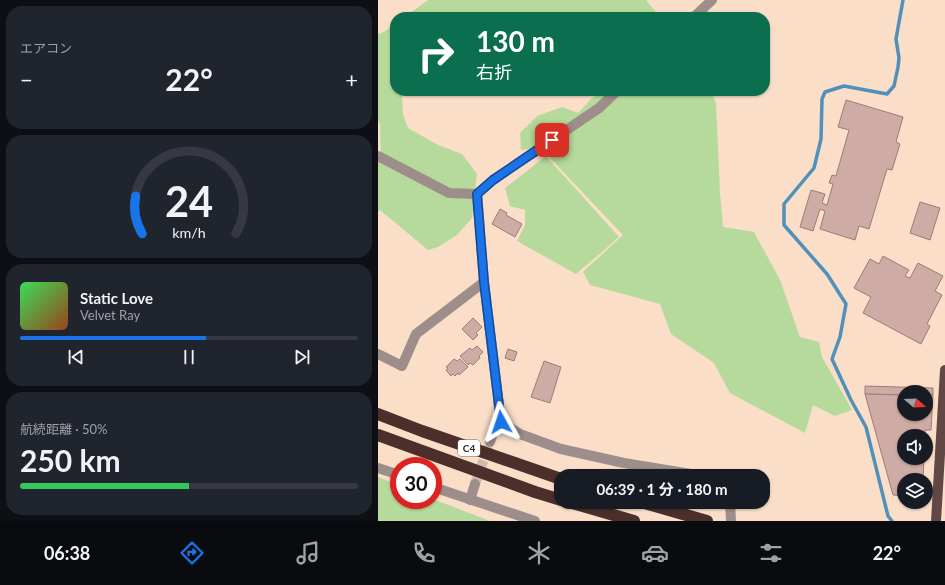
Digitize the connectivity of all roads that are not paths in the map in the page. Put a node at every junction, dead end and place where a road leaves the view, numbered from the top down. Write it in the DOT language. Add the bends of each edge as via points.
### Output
graph roads {
  1 [pos="712,0"];
  2 [pos="699,12"];
  3 [pos="612,96"];
  4 [pos="378,156"];
  5 [pos="477,194"];
  6 [pos="484,282"];
  7 [pos="378,354"];
  8 [pos="945,370"];
  9 [pos="378,414"];
  10 [pos="501,422"];
  11 [pos="378,435"];
  12 [pos="490,442"];
  13 [pos="378,468"];
  14 [pos="661,469"];
  15 [pos="390,473"];
  16 [pos="554,477"];
  17 [pos="475,484"];
  18 [pos="442,490"];
  19 [pos="554,498"];
  20 [pos="470,500"];
  21 [pos="593,509"];
  22 [pos="665,509"];
  23 [pos="730,509"];
  24 [pos="535,521"];
  25 [pos="634,521"];
  26 [pos="707,521"];
  27 [pos="730,521"];
  28 [pos="936,521"];
  1 -- 2 [label="street"];
  3 -- 5 [label="street" via="599,108 493,180"];
  4 -- 5 [label="street" via="449,193"];
  5 -- 6 [label="street"];
  6 -- 7 [label="street" via="416,334 402,366"];
  6 -- 10 [label="street"];
  8 -- 28 [label="main road"];
  9 -- 16 [label="highway, C4"];
  10 -- 12 [label="street"];
  10 -- 14 [label="street" via="520,434 561,449"];
  11 -- 19 [label="highway, C4"];
  13 -- 15 [label="street"];
  17 -- 20 [label="street"];
  18 -- 20 [label="street"];
  20 -- 24 [label="street"];
  21 -- 25 [label="highway"];
  22 -- 26 [label="highway"];
  23 -- 27 [label="street"];
}
